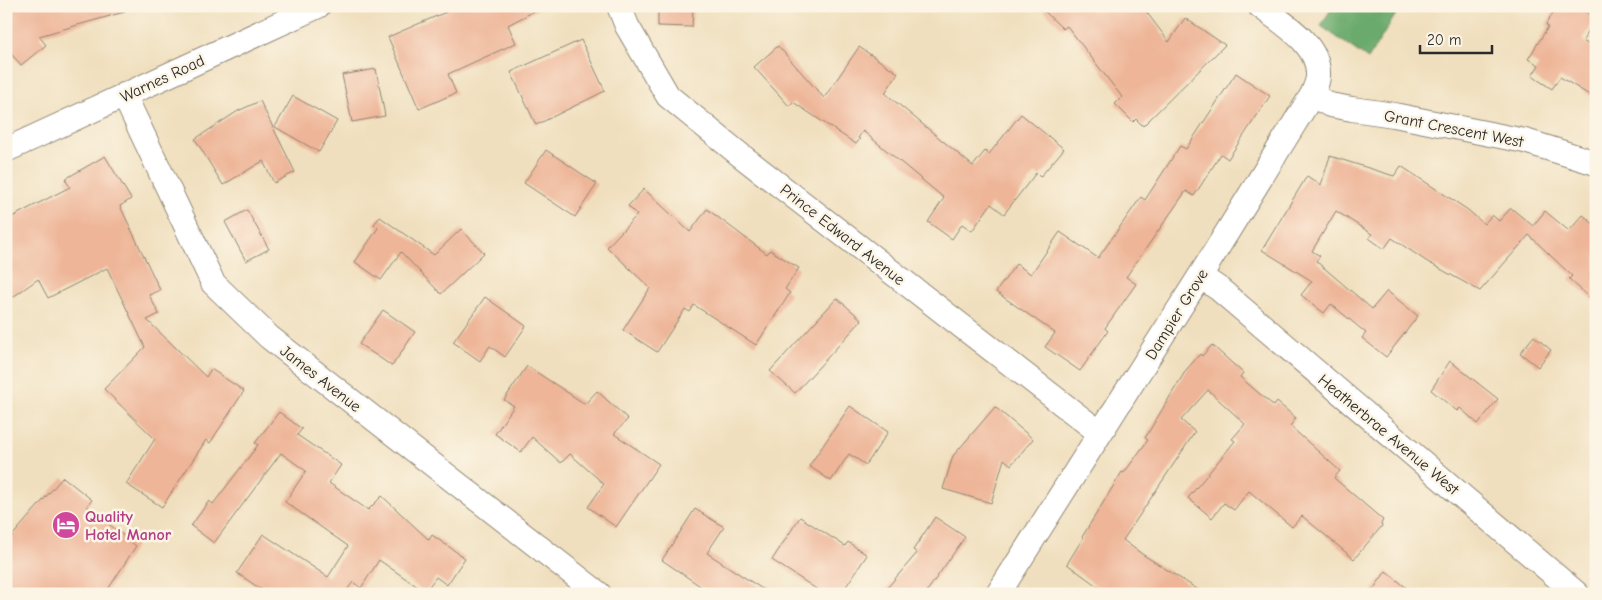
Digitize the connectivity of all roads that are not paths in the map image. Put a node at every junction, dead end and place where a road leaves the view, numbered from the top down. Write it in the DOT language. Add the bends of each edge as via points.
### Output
graph roads {
  1 [pos="318,6"];
  2 [pos="619,6"];
  3 [pos="1260,6"];
  4 [pos="124,94"];
  5 [pos="1312,95"];
  6 [pos="6,150"];
  7 [pos="1596,163"];
  8 [pos="1200,276"];
  9 [pos="1100,433"];
  10 [pos="1006,591"];
  11 [pos="598,594"];
  12 [pos="1577,594"];
  1 -- 4 [label="street, Warnes Road"];
  2 -- 9 [label="street, Prince Edward Avenue" via="627,26 668,96"];
  3 -- 5 [label="street, Dampier Grove" via="1306,45 1315,59 1318,77"];
  4 -- 6 [label="street, Warnes Road"];
  4 -- 11 [label="street, James Avenue" via="213,283 269,337"];
  5 -- 7 [label="street, Grant Crescent West" via="1330,105 1525,141"];
  5 -- 8 [label="street, Dampier Grove"];
  8 -- 9 [label="street, Dampier Grove"];
  8 -- 12 [label="street, Heatherbrae Avenue West"];
  9 -- 10 [label="street, Dampier Grove"];
}
